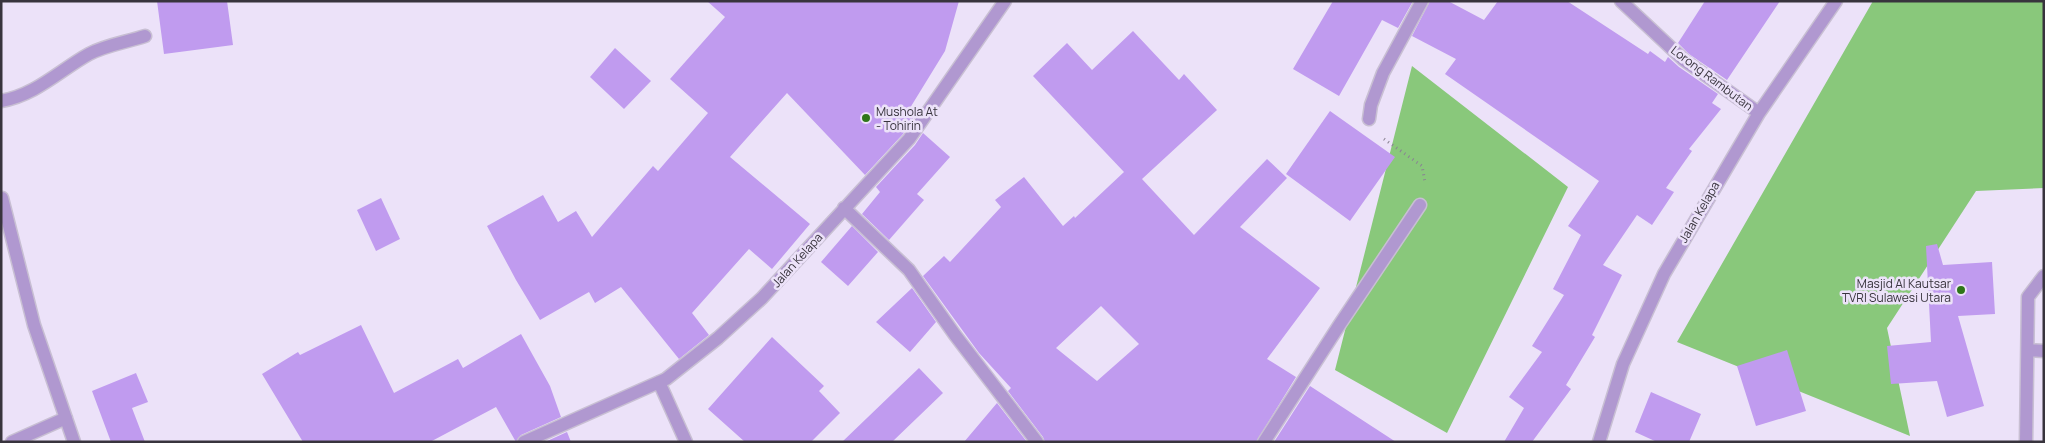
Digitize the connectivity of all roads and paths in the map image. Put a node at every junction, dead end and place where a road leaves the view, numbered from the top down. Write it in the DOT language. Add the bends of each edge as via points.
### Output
graph roads {
  1 [pos="1005,1"];
  2 [pos="1422,1"];
  3 [pos="1621,1"];
  4 [pos="1836,1"];
  5 [pos="145,36"];
  6 [pos="1,101"];
  7 [pos="1758,113"];
  8 [pos="1369,119"];
  9 [pos="2,198"];
  10 [pos="1420,205"];
  11 [pos="844,208"];
  12 [pos="2044,276"];
  13 [pos="2028,350"];
  14 [pos="2044,351"];
  15 [pos="660,382"];
  16 [pos="66,418"];
  17 [pos="12,442"];
  18 [pos="74,442"];
  19 [pos="524,442"];
  20 [pos="686,442"];
  21 [pos="1037,442"];
  22 [pos="1264,442"];
  23 [pos="1599,442"];
  24 [pos="2026,442"];
  1 -- 11 [label="street, Jalan Kelapa" via="909,139"];
  2 -- 8 [label="street" via="1383,73"];
  3 -- 7 [label="street, Lorong Rambutan" via="1684,60"];
  4 -- 7 [label="street, Jalan Kelapa"];
  5 -- 6 [label="street" via="92,52 17,98"];
  7 -- 23 [label="street, Jalan Kelapa" via="1664,274 1623,364"];
  8 -- 10 [label="path" via="1378,135 1422,166 1426,189"];
  9 -- 16 [label="street" via="34,325"];
  10 -- 22 [label="street"];
  11 -- 15 [label="street, Jalan Kelapa" via="762,298 718,338"];
  11 -- 21 [label="street" via="909,270"];
  12 -- 13 [label="street" via="2028,297"];
  13 -- 14 [label="street"];
  13 -- 24 [label="street"];
  15 -- 19 [label="street, Jalan Kelapa"];
  15 -- 20 [label="street"];
  16 -- 17 [label="street"];
  16 -- 18 [label="street"];
}
